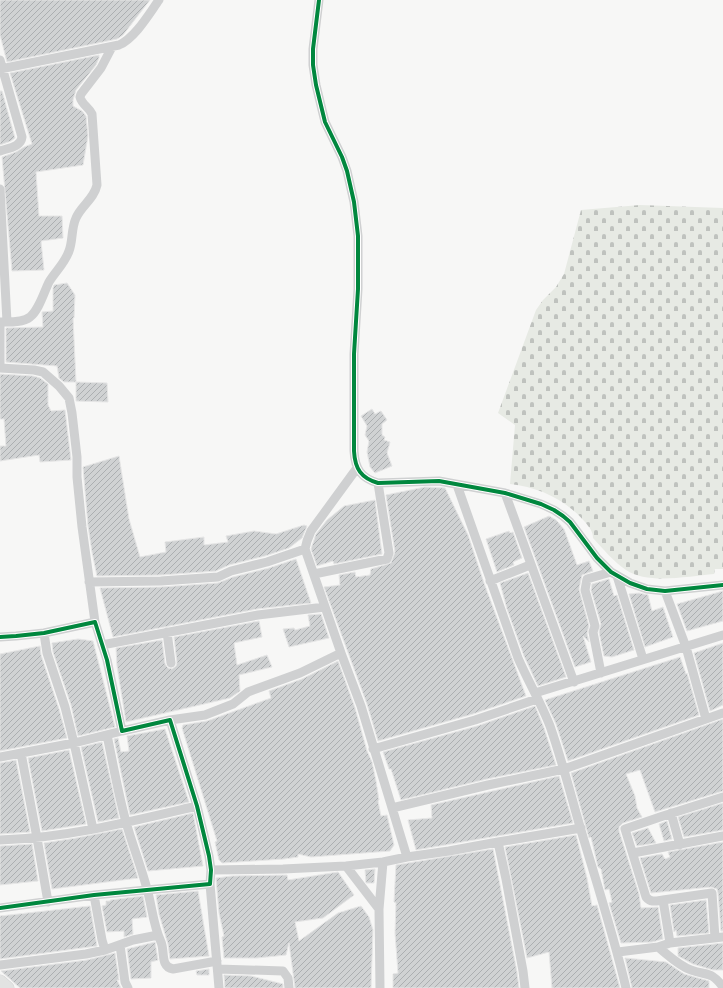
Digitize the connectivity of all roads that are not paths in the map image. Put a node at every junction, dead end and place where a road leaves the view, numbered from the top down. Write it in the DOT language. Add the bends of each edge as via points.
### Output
graph roads {
  1 [pos="159,0"];
  2 [pos="319,0"];
  3 [pos="112,48"];
  4 [pos="1,66"];
  5 [pos="0,152"];
  6 [pos="0,189"];
  7 [pos="3,288"];
  8 [pos="3,322"];
  9 [pos="0,368"];
  10 [pos="357,468"];
  11 [pos="378,483"];
  12 [pos="457,485"];
  13 [pos="505,493"];
  14 [pos="305,549"];
  15 [pos="530,565"];
  16 [pos="314,574"];
  17 [pos="614,574"];
  18 [pos="490,581"];
  19 [pos="89,582"];
  20 [pos="723,585"];
  21 [pos="665,591"];
  22 [pos="325,607"];
  23 [pos="95,622"];
  24 [pos="44,632"];
  25 [pos="167,632"];
  26 [pos="723,635"];
  27 [pos="0,636"];
  28 [pos="102,645"];
  29 [pos="686,647"];
  30 [pos="341,654"];
  31 [pos="643,659"];
  32 [pos="171,663"];
  33 [pos="601,673"];
  34 [pos="574,682"];
  35 [pos="536,696"];
  36 [pos="723,713"];
  37 [pos="706,719"];
  38 [pos="170,720"];
  39 [pos="122,731"];
  40 [pos="107,735"];
  41 [pos="74,743"];
  42 [pos="373,749"];
  43 [pos="21,753"];
  44 [pos="0,757"];
  45 [pos="564,769"];
  46 [pos="723,798"];
  47 [pos="198,806"];
  48 [pos="392,808"];
  49 [pos="671,813"];
  50 [pos="126,822"];
  51 [pos="581,828"];
  52 [pos="93,829"];
  53 [pos="723,836"];
  54 [pos="37,838"];
  55 [pos="0,840"];
  56 [pos="498,842"];
  57 [pos="680,845"];
  58 [pos="633,853"];
  59 [pos="408,857"];
  60 [pos="383,862"];
  61 [pos="346,866"];
  62 [pos="212,870"];
  63 [pos="210,884"];
  64 [pos="148,889"];
  65 [pos="94,895"];
  66 [pos="663,900"];
  67 [pos="48,902"];
  68 [pos="0,908"];
  69 [pos="379,909"];
  70 [pos="158,936"];
  71 [pos="719,938"];
  72 [pos="670,943"];
  73 [pos="120,945"];
  74 [pos="658,947"];
  75 [pos="105,950"];
  76 [pos="618,952"];
  77 [pos="0,964"];
  78 [pos="217,965"];
  79 [pos="0,981"];
  80 [pos="723,987"];
  81 [pos="8,988"];
  82 [pos="128,988"];
  83 [pos="219,988"];
  84 [pos="289,988"];
  85 [pos="380,988"];
  86 [pos="524,988"];
  87 [pos="626,988"];
  1 -- 3 [label="street" via="125,42"];
  2 -- 10 [label="street" via="313,65 316,85 325,122 347,171 358,236 353,393 354,461"];
  3 -- 4 [label="street"];
  3 -- 8 [label="street" via="80,97 92,114 96,190 79,212 72,229 69,253 49,281 35,310 30,317 23,320"];
  4 -- 5 [label="street" via="22,140 18,145"];
  6 -- 7 [label="street"];
  7 -- 8 [label="street"];
  8 -- 9 [label="street"];
  9 -- 19 [label="street" via="43,372 69,398"];
  10 -- 11 [label="street" via="364,477"];
  10 -- 14 [label="street" via="312,531"];
  11 -- 12 [label="street" via="432,481"];
  11 -- 16 [label="street" via="389,553 387,559"];
  12 -- 13 [label="street"];
  12 -- 18 [label="street"];
  13 -- 15 [label="street"];
  13 -- 17 [label="street" via="541,504 563,516"];
  14 -- 16 [label="street"];
  14 -- 19 [label="street" via="232,571 218,578"];
  15 -- 18 [label="street"];
  15 -- 34 [label="street"];
  16 -- 22 [label="street"];
  17 -- 21 [label="street" via="639,587"];
  17 -- 31 [label="street"];
  17 -- 33 [label="street" via="587,579 585,590 595,626 593,632"];
  18 -- 35 [label="street" via="518,658"];
  19 -- 23 [label="street"];
  20 -- 21 [label="street"];
  21 -- 29 [label="street"];
  22 -- 25 [label="street" via="258,615"];
  22 -- 30 [label="street"];
  23 -- 24 [label="street"];
  23 -- 28 [label="street"];
  24 -- 27 [label="street"];
  24 -- 41 [label="street" via="47,653"];
  25 -- 28 [label="street"];
  25 -- 32 [label="street"];
  26 -- 29 [label="street"];
  28 -- 39 [label="street"];
  29 -- 31 [label="street"];
  29 -- 37 [label="street"];
  30 -- 38 [label="street" via="300,673 248,692 233,704 205,715"];
  30 -- 42 [label="street" via="361,706"];
  31 -- 33 [label="street"];
  33 -- 34 [label="street"];
  34 -- 35 [label="street"];
  35 -- 42 [label="street" via="475,720"];
  35 -- 45 [label="street" via="546,716"];
  36 -- 37 [label="street"];
  37 -- 45 [label="street"];
  38 -- 39 [label="street"];
  38 -- 47 [label="street"];
  39 -- 40 [label="street"];
  40 -- 41 [label="street"];
  40 -- 50 [label="street"];
  41 -- 43 [label="street"];
  41 -- 52 [label="street"];
  42 -- 48 [label="street"];
  43 -- 44 [label="street"];
  43 -- 54 [label="street"];
  45 -- 48 [label="street"];
  45 -- 51 [label="street"];
  46 -- 49 [label="street"];
  47 -- 50 [label="street"];
  47 -- 62 [label="street"];
  48 -- 59 [label="street"];
  49 -- 57 [label="street"];
  49 -- 58 [label="street" via="626,830"];
  50 -- 52 [label="street"];
  50 -- 64 [label="street"];
  51 -- 56 [label="street"];
  51 -- 76 [label="street"];
  52 -- 54 [label="street"];
  53 -- 57 [label="street"];
  54 -- 55 [label="street"];
  54 -- 67 [label="street"];
  56 -- 59 [label="street"];
  56 -- 86 [label="street"];
  57 -- 58 [label="street"];
  58 -- 66 [label="street" via="646,897 653,902"];
  59 -- 60 [label="street"];
  60 -- 61 [label="street"];
  60 -- 69 [label="street"];
  61 -- 62 [label="street"];
  61 -- 69 [label="street"];
  62 -- 63 [label="street"];
  63 -- 64 [label="street"];
  63 -- 78 [label="street"];
  64 -- 65 [label="street"];
  64 -- 70 [label="street"];
  65 -- 67 [label="street"];
  65 -- 75 [label="street"];
  66 -- 71 [label="street" via="712,893"];
  66 -- 72 [label="street"];
  67 -- 68 [label="street"];
  69 -- 85 [label="street"];
  70 -- 73 [label="street"];
  70 -- 78 [label="street" via="165,964 170,969"];
  71 -- 72 [label="street"];
  72 -- 74 [label="street"];
  73 -- 75 [label="street"];
  73 -- 82 [label="street"];
  74 -- 76 [label="street"];
  74 -- 80 [label="street" via="692,970 717,978"];
  75 -- 77 [label="street"];
  76 -- 87 [label="street"];
  78 -- 83 [label="street"];
  78 -- 84 [label="street" via="283,970 288,978"];
  79 -- 81 [label="main road"];
}
